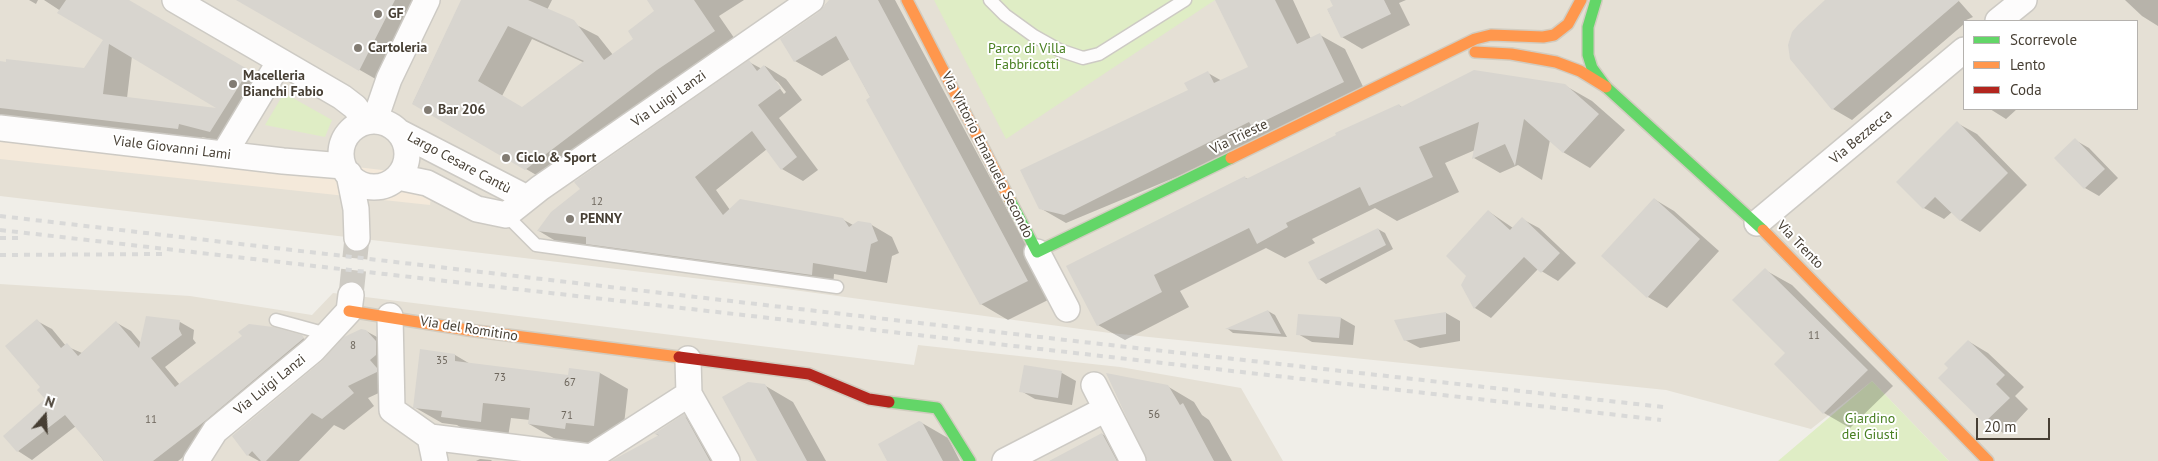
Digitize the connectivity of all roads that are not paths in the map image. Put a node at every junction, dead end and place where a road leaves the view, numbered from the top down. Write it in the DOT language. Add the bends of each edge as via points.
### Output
graph roads {
  1 [pos="175,0"];
  2 [pos="427,0"];
  3 [pos="811,0"];
  4 [pos="907,0"];
  5 [pos="990,0"];
  6 [pos="1185,0"];
  7 [pos="1581,0"];
  8 [pos="1596,0"];
  9 [pos="2024,0"];
  10 [pos="1999,20"];
  11 [pos="1454,51"];
  12 [pos="1963,51"];
  13 [pos="280,61"];
  14 [pos="389,79"];
  15 [pos="1606,86"];
  16 [pos="326,87"];
  17 [pos="368,121"];
  18 [pos="0,128"];
  19 [pos="399,132"];
  20 [pos="224,154"];
  21 [pos="346,170"];
  22 [pos="394,180"];
  23 [pos="527,198"];
  24 [pos="506,215"];
  25 [pos="1758,223"];
  26 [pos="1037,252"];
  27 [pos="837,287"];
  28 [pos="350,303"];
  29 [pos="1067,309"];
  30 [pos="390,316"];
  31 [pos="276,320"];
  32 [pos="327,334"];
  33 [pos="688,358"];
  34 [pos="1094,385"];
  35 [pos="689,394"];
  36 [pos="1106,409"];
  37 [pos="430,437"];
  38 [pos="576,458"];
  39 [pos="196,461"];
  40 [pos="435,461"];
  41 [pos="727,461"];
  42 [pos="970,461"];
  43 [pos="1006,461"];
  44 [pos="1133,461"];
  45 [pos="1988,461"];
  1 -- 13 [label="street"];
  2 -- 14 [label="street"];
  3 -- 23 [label="street, Via Luigi Lanzi"];
  4 -- 26 [label="street, Via Vittorio Emanuele Secondo"];
  5 -- 6 [label="lane" via="1026,31 1059,50 1083,58 1099,54"];
  7 -- 11 [label="street, Via Trieste" via="1568,24 1554,35 1491,35 1475,39"];
  8 -- 15 [label="street, Via Trento" via="1588,27 1588,55 1592,68"];
  9 -- 10 [label="street"];
  11 -- 15 [label="street, Via Trieste" via="1511,54 1556,62"];
  11 -- 26 [label="street, Via Trieste"];
  12 -- 25 [label="street, Via Bezzecca"];
  13 -- 16 [label="street"];
  13 -- 20 [label="street"];
  14 -- 16 [label="street" via="376,90 360,94 346,94"];
  14 -- 17 [label="street" via="378,108"];
  15 -- 25 [label="street, Via Trento"];
  16 -- 17 [label="street" via="349,102"];
  17 -- 19 [label="street, Largo Cesare Cantù" via="388,124"];
  17 -- 21 [label="street" via="356,126 345,139 341,149"];
  18 -- 20 [label="street, Viale Giovanni Lami"];
  19 -- 22 [label="street, Largo Cesare Cantù" via="408,155 404,169"];
  19 -- 23 [label="street, Largo Cesare Cantù"];
  20 -- 21 [label="street, Viale Giovanni Lami"];
  21 -- 22 [label="street, Largo Cesare Cantù" via="358,183 371,187"];
  21 -- 22 [label="street" via="358,234"];
  22 -- 24 [label="street, Largo Cesare Cantù" via="427,183 477,209"];
  23 -- 24 [label="street, Largo Cesare Cantù"];
  24 -- 27 [label="lane" via="536,245"];
  25 -- 45 [label="street, Via Trento"];
  26 -- 29 [label="street, Via Vittorio Emanuele Secondo"];
  28 -- 30 [label="street, Via Luigi Lanzi"];
  28 -- 32 [label="street, Via Luigi Lanzi"];
  30 -- 33 [label="street, Via del Romitino" via="468,330"];
  30 -- 37 [label="street" via="392,410"];
  31 -- 32 [label="lane"];
  32 -- 39 [label="street, Via Luigi Lanzi" via="314,350 215,430"];
  33 -- 35 [label="street"];
  33 -- 42 [label="street, Via del Romitino" via="809,374 869,398 937,408"];
  34 -- 36 [label="street"];
  35 -- 38 [label="street" via="591,456"];
  35 -- 41 [label="street"];
  36 -- 43 [label="street"];
  36 -- 44 [label="street"];
  37 -- 38 [label="street"];
  37 -- 40 [label="street"];
}
